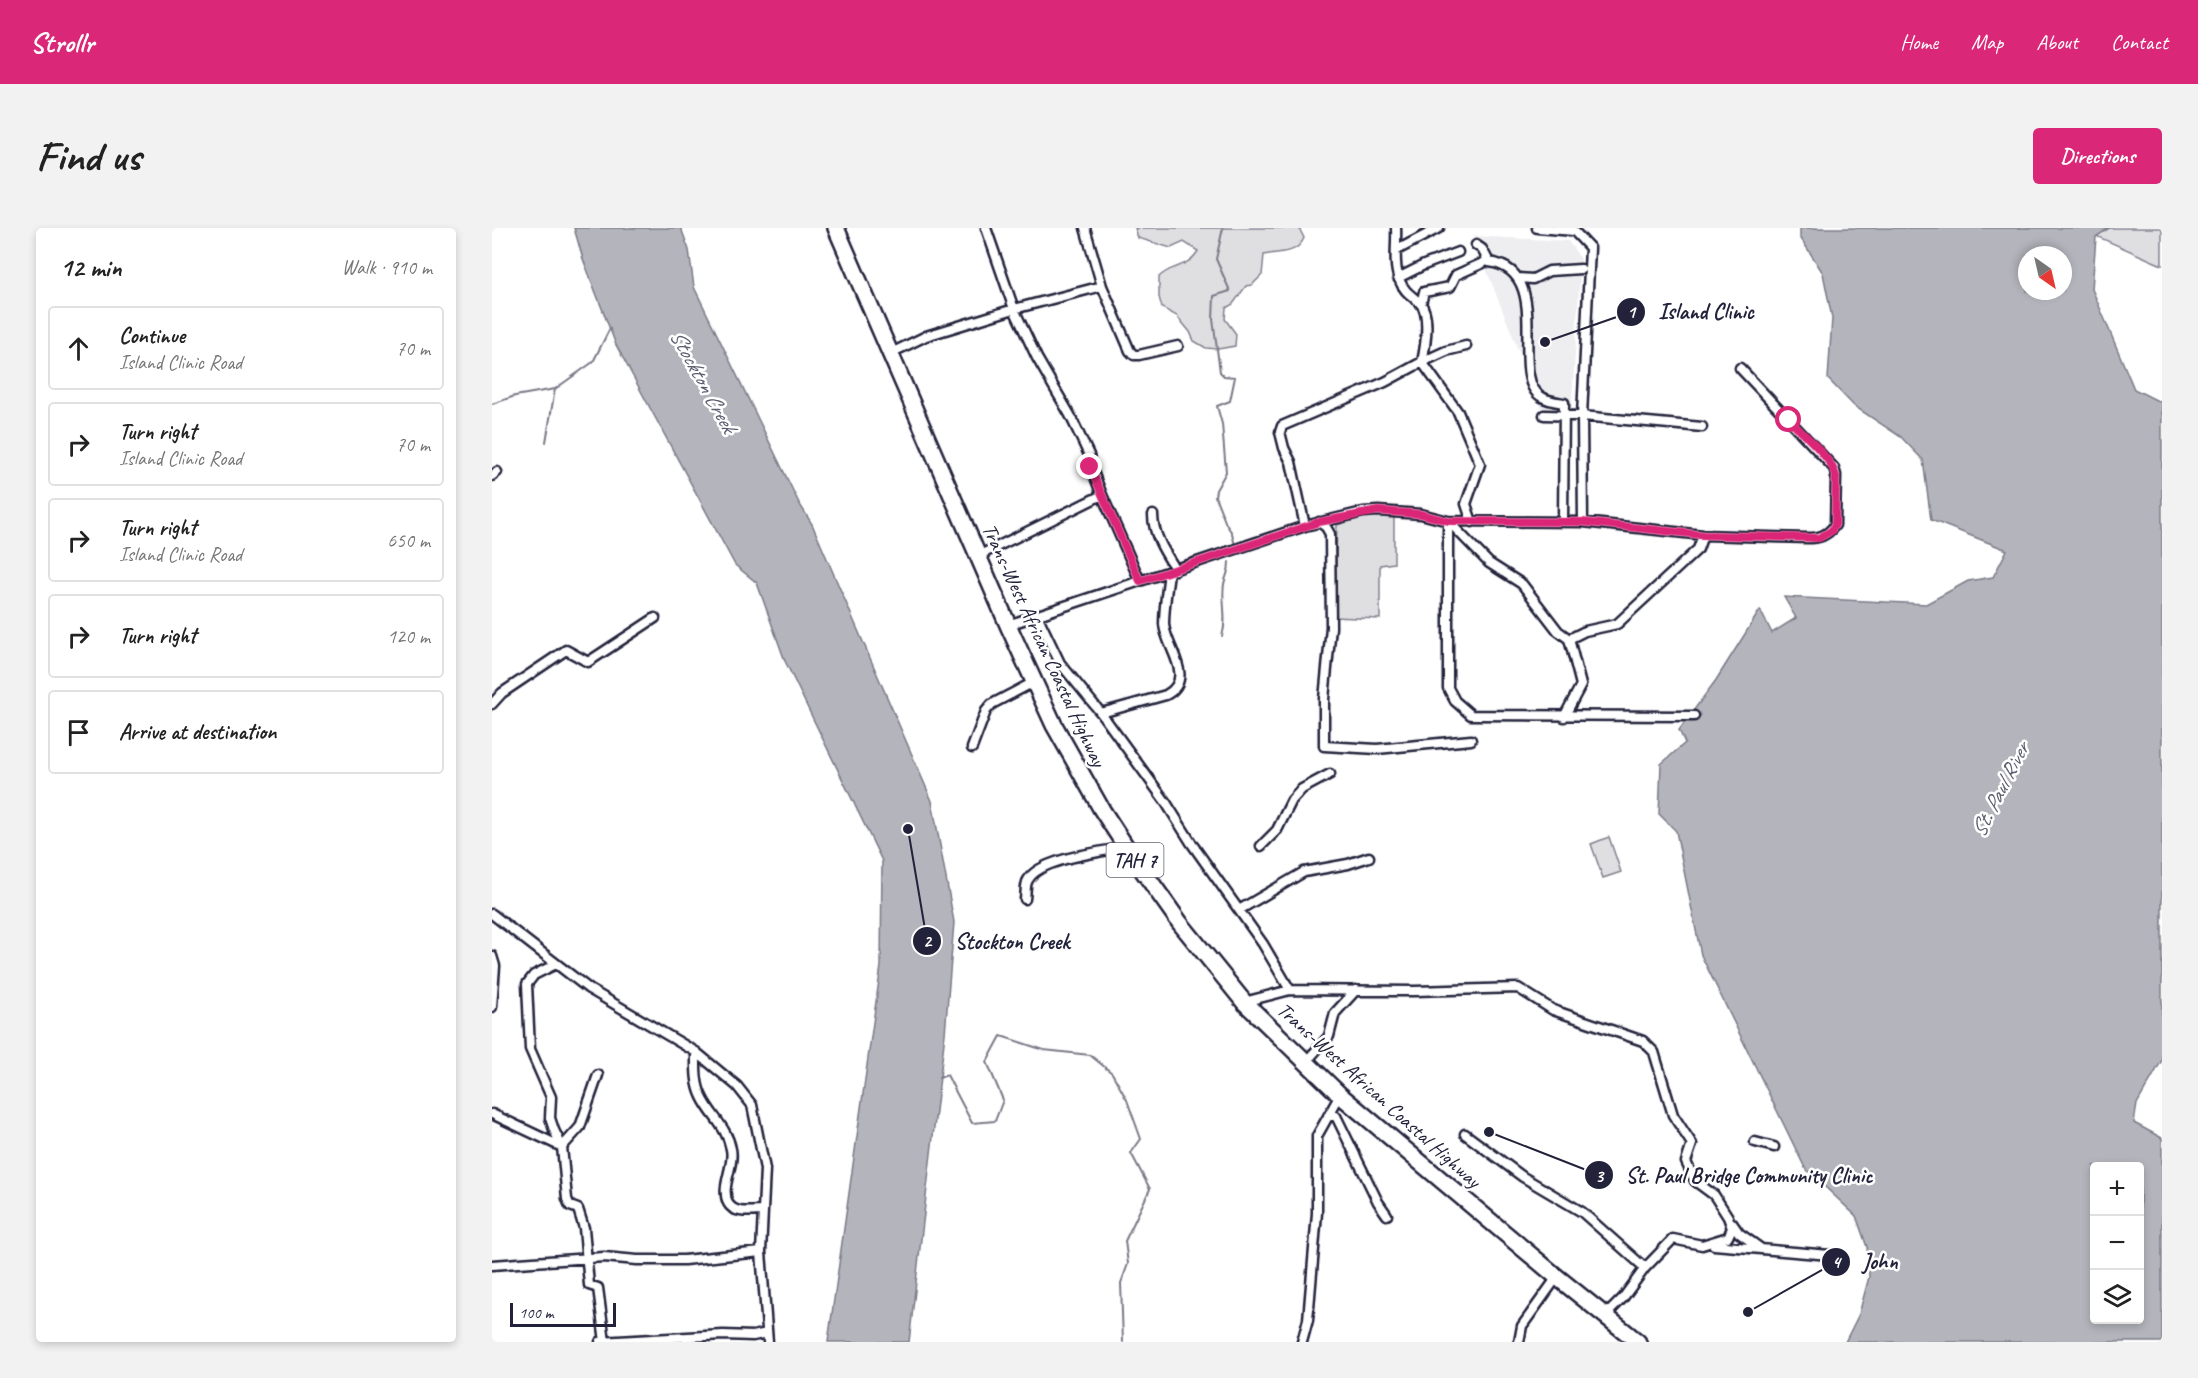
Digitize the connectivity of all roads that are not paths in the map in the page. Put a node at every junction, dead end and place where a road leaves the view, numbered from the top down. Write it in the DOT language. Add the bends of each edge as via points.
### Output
graph roads {
  1 [pos="836,228"];
  2 [pos="986,228"];
  3 [pos="1085,228"];
  4 [pos="1396,228"];
  5 [pos="1439,228"];
  6 [pos="1537,228"];
  7 [pos="1576,229"];
  8 [pos="1476,246"];
  9 [pos="1397,250"];
  10 [pos="1458,252"];
  11 [pos="1484,263"];
  12 [pos="1581,269"];
  13 [pos="1398,278"];
  14 [pos="1518,278"];
  15 [pos="1102,286"];
  16 [pos="1422,304"];
  17 [pos="1014,309"];
  18 [pos="1178,346"];
  19 [pos="1466,346"];
  20 [pos="889,354"];
  21 [pos="1422,362"];
  22 [pos="1740,368"];
  23 [pos="1544,415"];
  24 [pos="1564,415"];
  25 [pos="1582,416"];
  26 [pos="1702,427"];
  27 [pos="1102,495"];
  28 [pos="1153,515"];
  29 [pos="1448,521"];
  30 [pos="1319,522"];
  31 [pos="1472,522"];
  32 [pos="1563,522"];
  33 [pos="1582,522"];
  34 [pos="1305,526"];
  35 [pos="1703,535"];
  36 [pos="978,556"];
  37 [pos="1172,571"];
  38 [pos="1140,581"];
  39 [pos="1036,615"];
  40 [pos="655,618"];
  41 [pos="1008,625"];
  42 [pos="1569,639"];
  43 [pos="1034,682"];
  44 [pos="492,704"];
  45 [pos="1101,712"];
  46 [pos="1694,716"];
  47 [pos="1564,717"];
  48 [pos="1472,740"];
  49 [pos="972,748"];
  50 [pos="1330,774"];
  51 [pos="1261,846"];
  52 [pos="1126,848"];
  53 [pos="1369,857"];
  54 [pos="1025,899"];
  55 [pos="1239,910"];
  56 [pos="492,914"];
  57 [pos="492,956"];
  58 [pos="556,964"];
  59 [pos="1290,990"];
  60 [pos="1356,990"];
  61 [pos="1244,1002"];
  62 [pos="492,1007"];
  63 [pos="696,1052"];
  64 [pos="1305,1063"];
  65 [pos="598,1075"];
  66 [pos="1340,1095"];
  67 [pos="492,1114"];
  68 [pos="1328,1116"];
  69 [pos="1465,1134"];
  70 [pos="1755,1142"];
  71 [pos="562,1147"];
  72 [pos="1774,1147"];
  73 [pos="762,1211"];
  74 [pos="1387,1215"];
  75 [pos="1728,1217"];
  76 [pos="1702,1245"];
  77 [pos="1762,1250"];
  78 [pos="761,1252"];
  79 [pos="1830,1255"];
  80 [pos="588,1258"];
  81 [pos="492,1265"];
  82 [pos="1645,1268"];
  83 [pos="1557,1277"];
  84 [pos="1606,1315"];
  85 [pos="767,1338"];
  86 [pos="604,1342"];
  87 [pos="1302,1342"];
  88 [pos="1519,1342"];
  89 [pos="1638,1342"];
  1 -- 20 [label="highway, Trans-West African Coastal Highway / TAH 7"];
  2 -- 17 [label="street"];
  3 -- 15 [label="street"];
  4 -- 9 [label="street"];
  5 -- 9 [label="street"];
  6 -- 7 [label="street"];
  7 -- 25 [label="street" via="1590,248"];
  8 -- 14 [label="street" via="1489,262 1501,264"];
  9 -- 13 [label="street"];
  10 -- 13 [label="street"];
  11 -- 16 [label="street" via="1456,275 1450,287 1424,292"];
  12 -- 14 [label="street" via="1549,271 1533,279"];
  13 -- 16 [label="street" via="1409,296"];
  14 -- 24 [label="street" via="1528,315 1530,379 1541,397 1564,403"];
  15 -- 17 [label="street"];
  15 -- 18 [label="street" via="1134,355"];
  16 -- 21 [label="street" via="1426,315"];
  17 -- 20 [label="street" via="926,336"];
  17 -- 27 [label="street" via="1080,435"];
  19 -- 21 [label="street"];
  20 -- 36 [label="highway, Trans-West African Coastal Highway / TAH 7"];
  21 -- 31 [label="street" via="1458,412 1480,464 1466,504"];
  21 -- 34 [label="street" via="1282,426 1280,432"];
  22 -- 35 [label="street" via="1834,468 1835,525 1819,538"];
  23 -- 24 [label="street"];
  24 -- 25 [label="street"];
  24 -- 32 [label="street"];
  25 -- 26 [label="street"];
  25 -- 33 [label="street"];
  27 -- 36 [label="street"];
  27 -- 38 [label="street"];
  28 -- 37 [label="street"];
  29 -- 30 [label="street" via="1421,514 1378,511"];
  29 -- 31 [label="street"];
  29 -- 42 [label="street" via="1490,563 1522,584 1558,631"];
  29 -- 47 [label="street" via="1448,688 1455,702 1471,715"];
  30 -- 34 [label="street"];
  30 -- 48 [label="street" via="1330,534 1331,627 1324,746 1377,749"];
  31 -- 32 [label="street"];
  32 -- 33 [label="street"];
  33 -- 35 [label="street"];
  34 -- 37 [label="street"];
  35 -- 42 [label="street" via="1698,549 1617,624"];
  36 -- 41 [label="highway, Trans-West African Coastal Highway / TAH 7"];
  37 -- 38 [label="street"];
  37 -- 45 [label="street" via="1164,626 1179,665 1176,689"];
  38 -- 39 [label="street"];
  39 -- 41 [label="street"];
  39 -- 45 [label="street" via="1060,663"];
  40 -- 44 [label="street" via="588,662 566,650"];
  41 -- 43 [label="highway, Trans-West African Coastal Highway / TAH 7"];
  42 -- 47 [label="street" via="1581,685"];
  43 -- 49 [label="street" via="992,704"];
  43 -- 52 [label="highway, Trans-West African Coastal Highway / TAH 7" via="1076,766"];
  45 -- 55 [label="street"];
  46 -- 47 [label="street"];
  50 -- 51 [label="street" via="1302,789"];
  52 -- 54 [label="street" via="1053,862 1028,880"];
  52 -- 61 [label="highway, Trans-West African Coastal Highway / TAH 7"];
  53 -- 55 [label="street" via="1304,872"];
  55 -- 59 [label="street"];
  56 -- 58 [label="street"];
  57 -- 62 [label="street"];
  58 -- 63 [label="street" via="589,989"];
  58 -- 71 [label="street" via="530,979 526,990 531,1055 551,1097 550,1118"];
  59 -- 60 [label="street"];
  59 -- 61 [label="street"];
  60 -- 64 [label="street" via="1335,1013 1329,1036"];
  60 -- 75 [label="street" via="1518,988 1553,1010 1643,1041 1654,1052 1673,1115 1692,1144 1686,1162 1695,1182 1714,1195"];
  61 -- 64 [label="highway, Trans-West African Coastal Highway / TAH 7"];
  63 -- 73 [label="street" via="737,1086 752,1105 765,1169"];
  63 -- 73 [label="street" via="701,1095 725,1129 732,1152 728,1203 741,1211"];
  64 -- 66 [label="highway, Trans-West African Coastal Highway / TAH 7"];
  65 -- 71 [label="street" via="580,1127"];
  66 -- 68 [label="street"];
  66 -- 83 [label="highway, Trans-West African Coastal Highway / TAH 7"];
  67 -- 71 [label="street"];
  68 -- 74 [label="street" via="1336,1116"];
  68 -- 87 [label="street" via="1317,1136 1317,1213 1308,1320"];
  69 -- 82 [label="street" via="1523,1177 1582,1212"];
  70 -- 72 [label="street"];
  71 -- 80 [label="street" via="567,1199 570,1206 578,1209"];
  73 -- 78 [label="street"];
  75 -- 76 [label="street" via="1732,1228 1728,1237"];
  75 -- 77 [label="street" via="1739,1233"];
  76 -- 77 [label="street"];
  76 -- 82 [label="street" via="1673,1239"];
  77 -- 79 [label="street"];
  78 -- 80 [label="street" via="684,1260"];
  78 -- 85 [label="street"];
  80 -- 81 [label="street"];
  80 -- 86 [label="street" via="589,1285 599,1291"];
  82 -- 84 [label="street"];
  83 -- 84 [label="highway, Trans-West African Coastal Highway / TAH 7"];
  83 -- 88 [label="street" via="1522,1326"];
  84 -- 89 [label="highway, Trans-West African Coastal Highway / TAH 7"];
  85 -- 86 [label="street" via="723,1335"];
}
